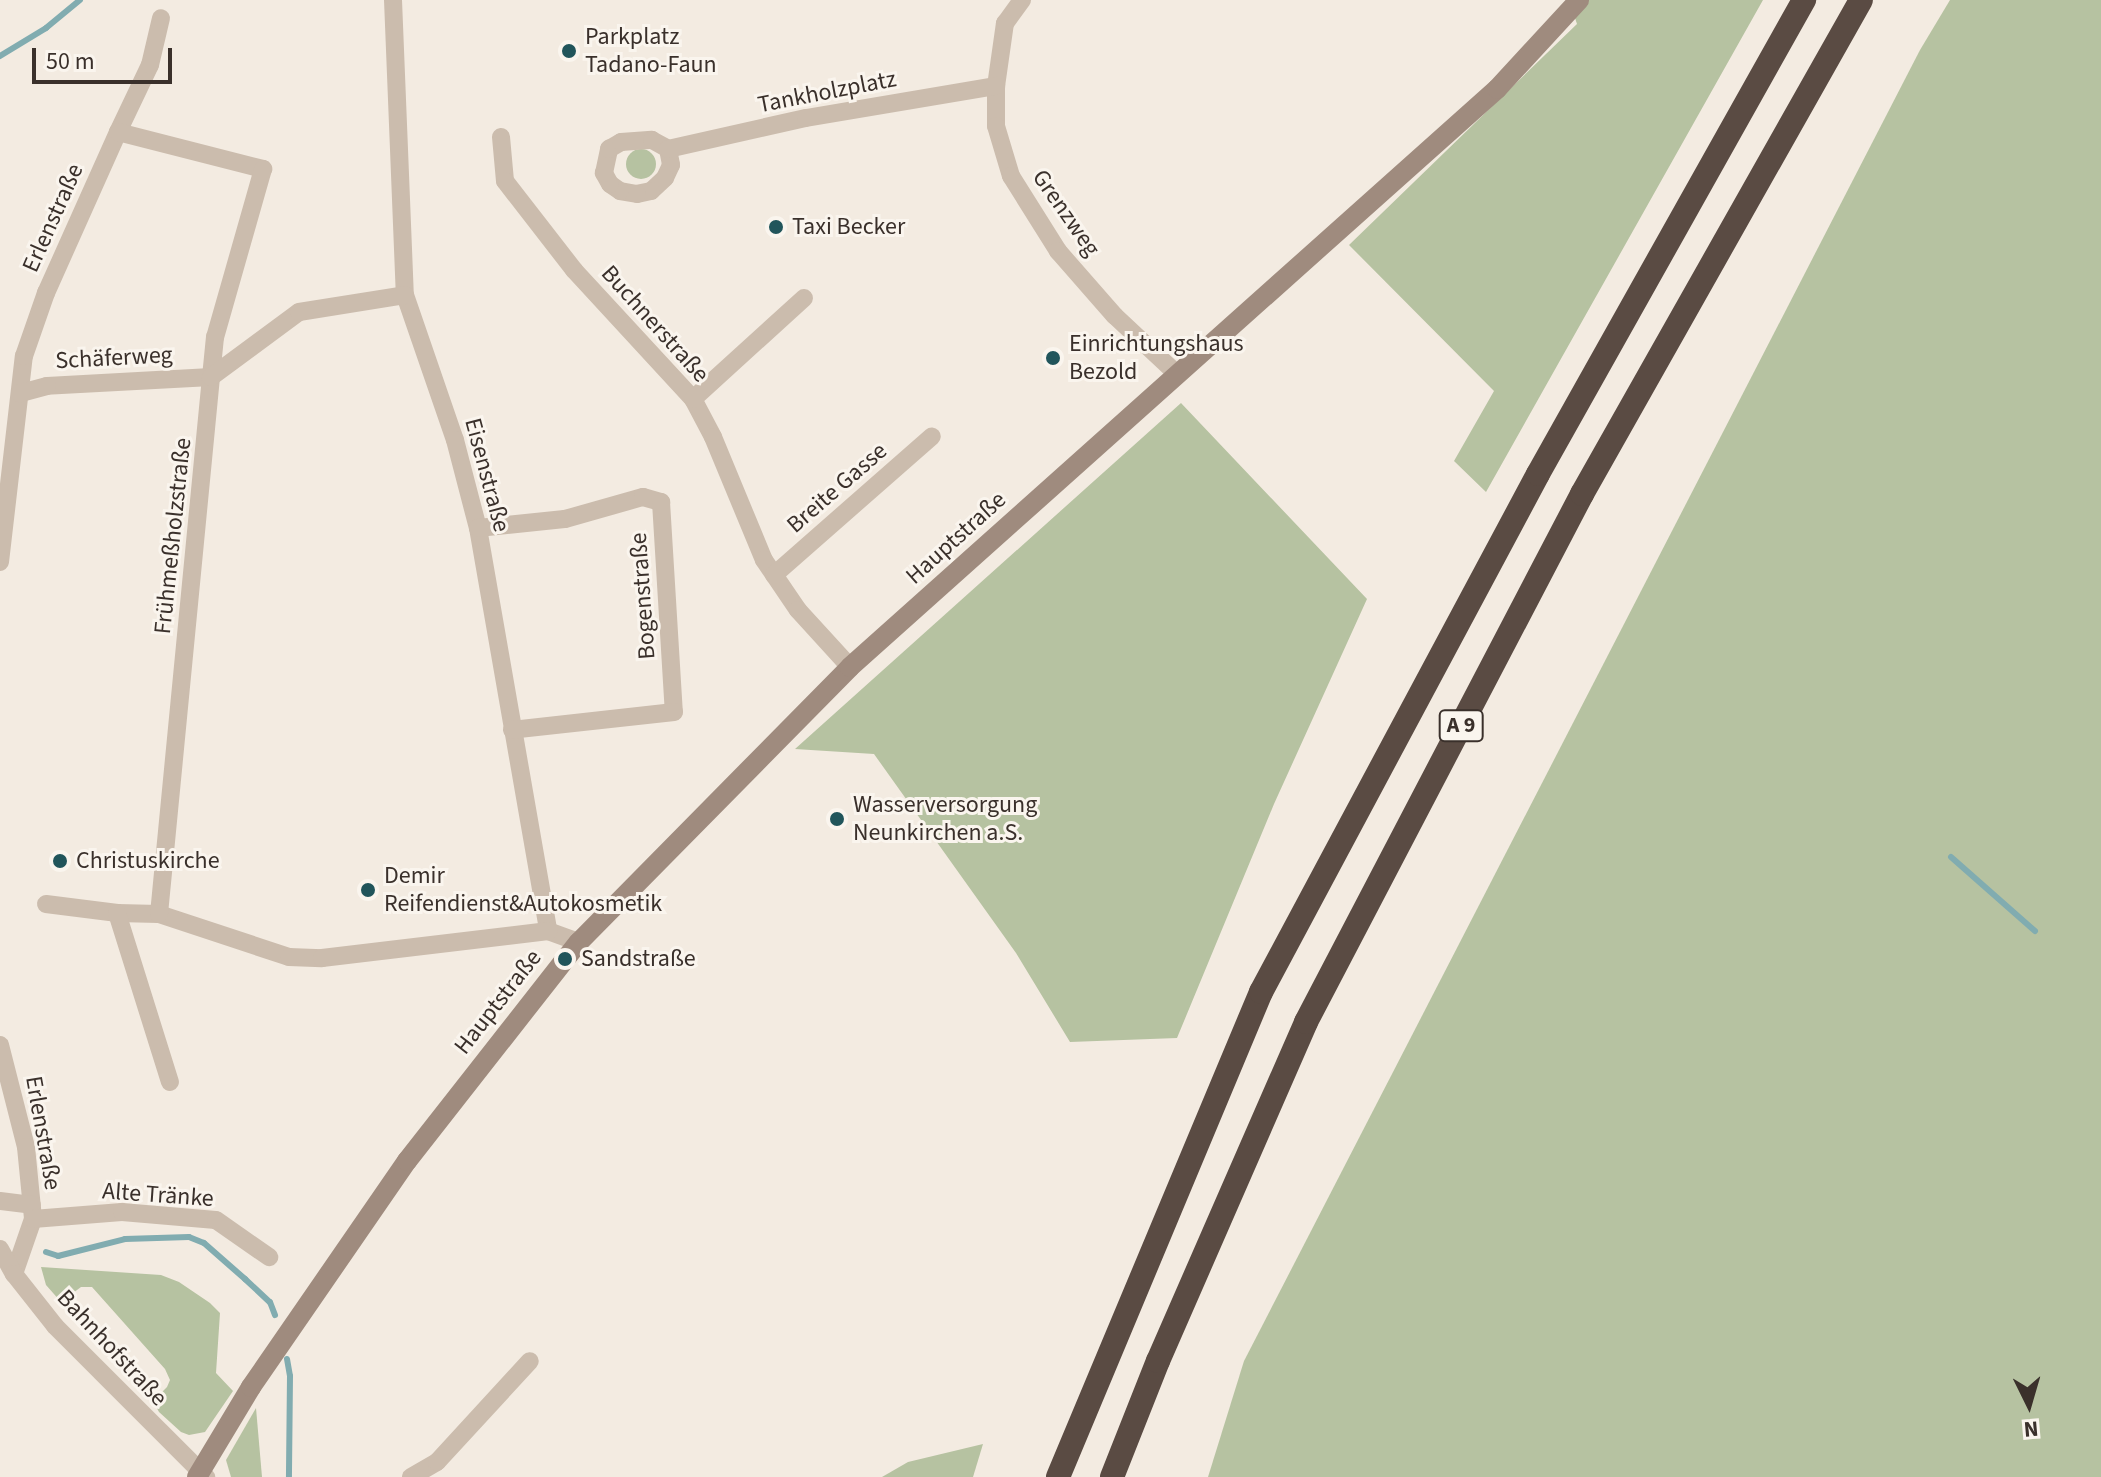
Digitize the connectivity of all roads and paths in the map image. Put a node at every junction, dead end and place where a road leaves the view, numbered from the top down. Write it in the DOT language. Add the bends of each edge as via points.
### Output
graph roads {
  1 [pos="393,0"];
  2 [pos="1022,0"];
  3 [pos="1579,0"];
  4 [pos="1804,0"];
  5 [pos="1861,0"];
  6 [pos="161,18"];
  7 [pos="996,86"];
  8 [pos="118,132"];
  9 [pos="501,137"];
  10 [pos="668,149"];
  11 [pos="405,295"];
  12 [pos="804,298"];
  13 [pos="1178,375"];
  14 [pos="211,377"];
  15 [pos="20,393"];
  16 [pos="693,399"];
  17 [pos="932,436"];
  18 [pos="478,528"];
  19 [pos="0,562"];
  20 [pos="774,575"];
  21 [pos="850,667"];
  22 [pos="512,730"];
  23 [pos="46,904"];
  24 [pos="117,913"];
  25 [pos="159,914"];
  26 [pos="548,931"];
  27 [pos="579,942"];
  28 [pos="0,1045"];
  29 [pos="170,1082"];
  30 [pos="0,1201"];
  31 [pos="32,1212"];
  32 [pos="0,1249"];
  33 [pos="269,1257"];
  34 [pos="14,1274"];
  35 [pos="530,1361"];
  36 [pos="201,1475"];
  37 [pos="411,1477"];
  38 [pos="1058,1477"];
  39 [pos="1112,1477"];
  1 -- 11 [label="street, Eisenstraße"];
  2 -- 7 [label="street, Grenzweg" via="1005,23"];
  3 -- 13 [label="main road, Hauptstraße" via="1497,89"];
  4 -- 38 [label="highway, A 9" via="1538,474 1261,992"];
  5 -- 39 [label="highway, A 9" via="1582,494 1306,1022"];
  6 -- 8 [label="street, Erlenstraße" via="150,65"];
  7 -- 10 [label="street, Tankholzplatz" via="806,118"];
  7 -- 13 [label="street, Grenzweg" via="1001,152 1032,214 1115,316"];
  8 -- 14 [label="street" via="263,169 215,337"];
  8 -- 15 [label="street, Erlenstraße" via="46,293 24,356"];
  9 -- 16 [label="street, Buchnerstraße" via="505,181 530,217"];
  11 -- 14 [label="street" via="299,312"];
  11 -- 18 [label="street, Eisenstraße" via="455,440"];
  12 -- 16 [label="street"];
  13 -- 21 [label="main road, Hauptstraße"];
  14 -- 15 [label="street, Schäferweg" via="47,386"];
  14 -- 25 [label="street, Frühmeßholzstraße"];
  15 -- 19 [label="street, Erlenstraße"];
  16 -- 20 [label="street, Buchnerstraße"];
  17 -- 20 [label="street, Breite Gasse"];
  18 -- 22 [label="street, Eisenstraße"];
  18 -- 22 [label="street, Bogenstraße" via="565,519 643,497 661,502 674,712"];
  20 -- 21 [label="street, Buchnerstraße"];
  21 -- 27 [label="main road, Hauptstraße"];
  22 -- 26 [label="street, Eisenstraße"];
  23 -- 24 [label="street"];
  24 -- 25 [label="street"];
  24 -- 29 [label="street"];
  25 -- 26 [label="street" via="289,957 322,958"];
  26 -- 27 [label="street"];
  27 -- 36 [label="main road, Hauptstraße" via="407,1161 288,1331"];
  28 -- 31 [label="street, Erlenstraße" via="26,1147"];
  30 -- 31 [label="street, Alte Tränke"];
  31 -- 33 [label="street, Alte Tränke" via="216,1220"];
  31 -- 34 [label="street, Erlenstraße"];
  32 -- 34 [label="street, Bahnhofstraße"];
  34 -- 36 [label="street, Bahnhofstraße" via="55,1326"];
  35 -- 37 [label="street" via="437,1462"];
}
